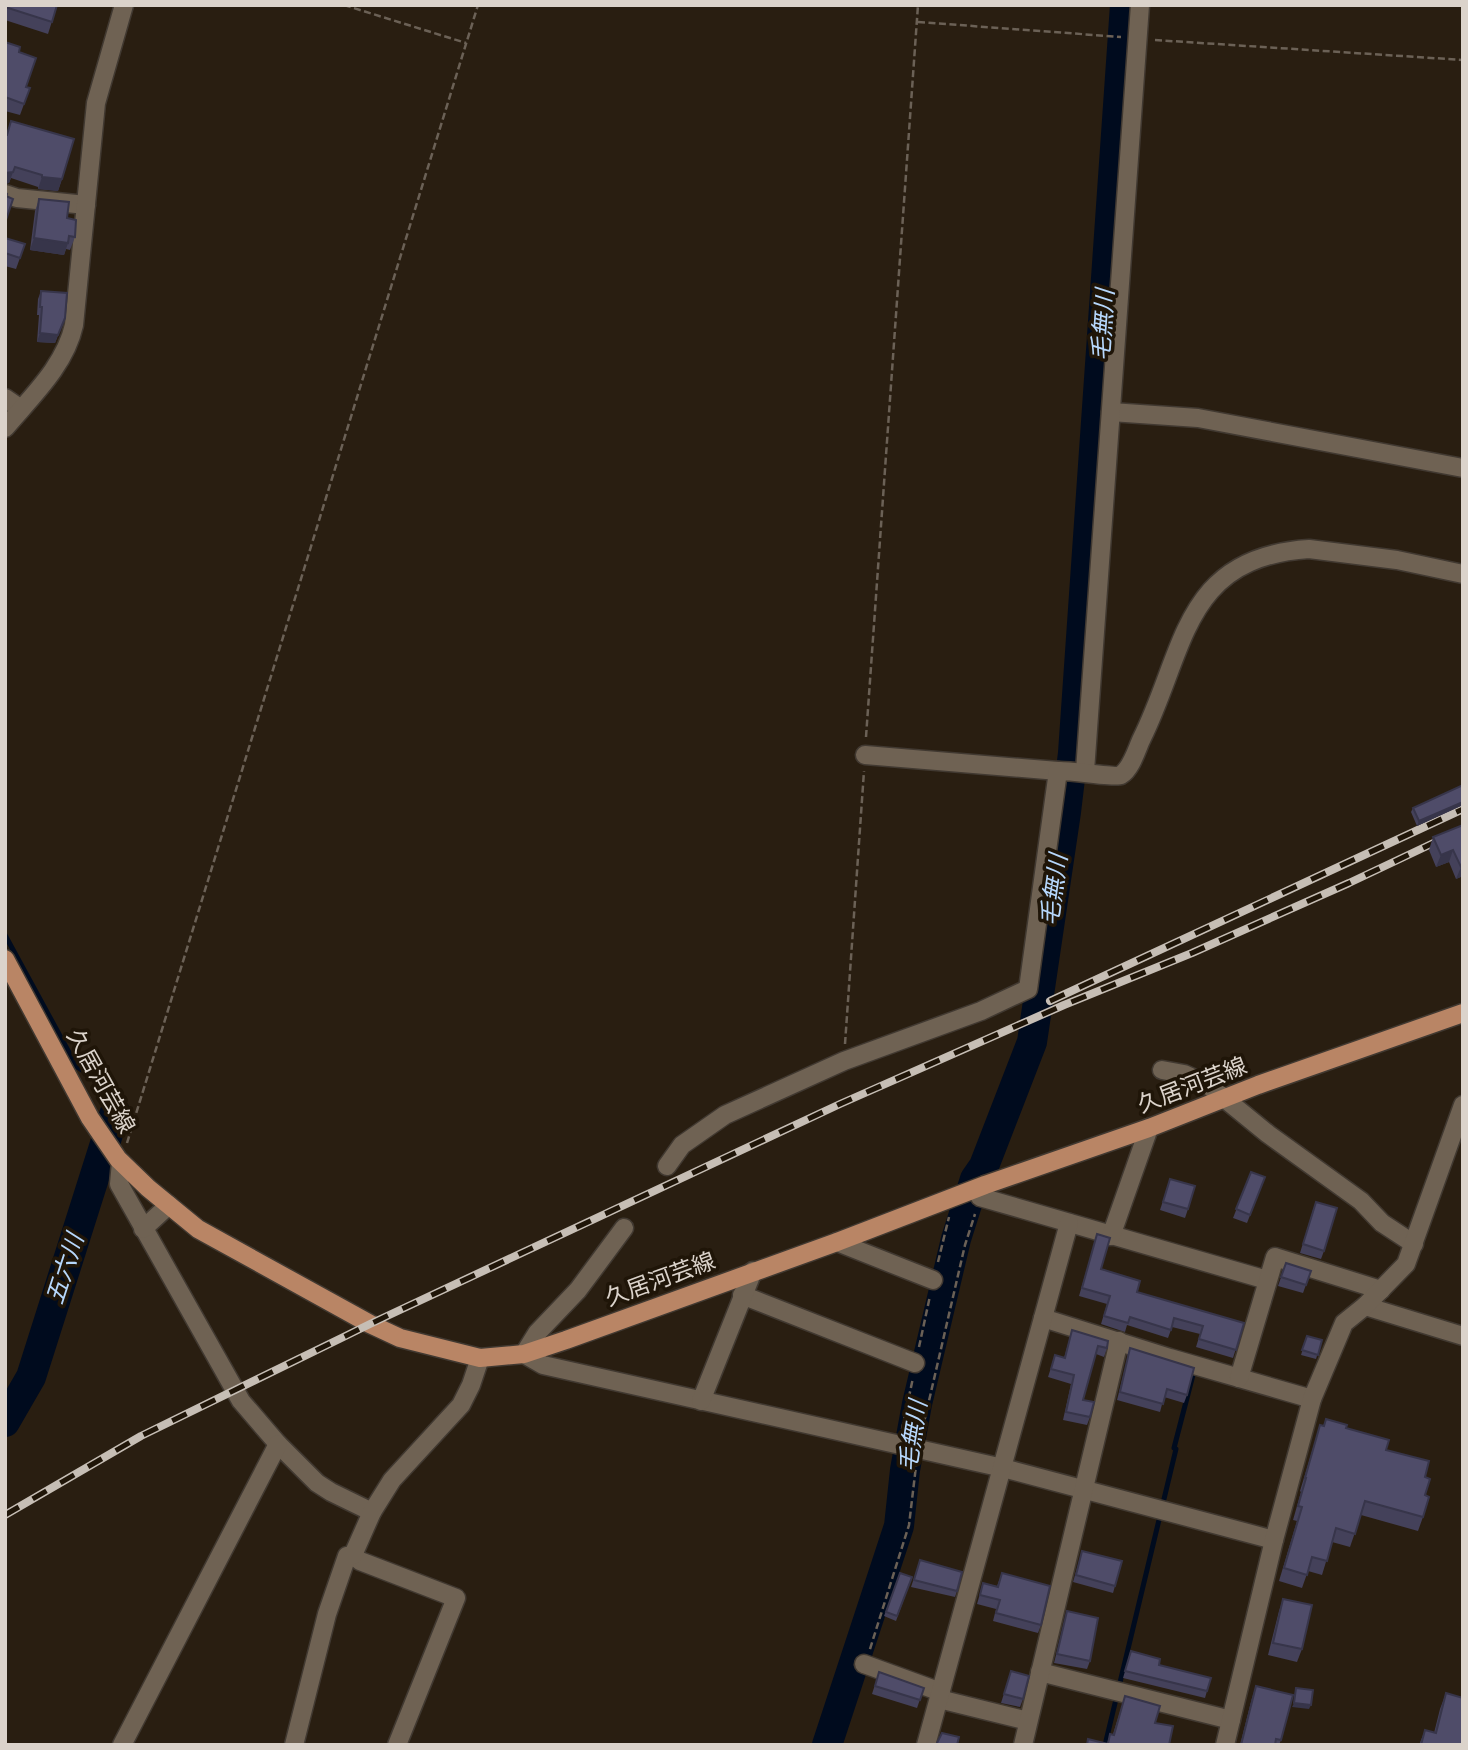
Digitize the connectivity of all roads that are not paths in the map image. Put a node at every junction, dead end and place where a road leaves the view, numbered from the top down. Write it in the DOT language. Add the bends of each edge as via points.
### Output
graph roads {
  1 [pos="124,5"];
  2 [pos="1139,5"];
  3 [pos="5,194"];
  4 [pos="86,205"];
  5 [pos="5,398"];
  6 [pos="21,409"];
  7 [pos="1111,412"];
  8 [pos="5,428"];
  9 [pos="1463,468"];
  10 [pos="1463,574"];
  11 [pos="865,755"];
  12 [pos="1060,770"];
  13 [pos="1083,771"];
  14 [pos="5,959"];
  15 [pos="1463,1013"];
  16 [pos="1161,1070"];
  17 [pos="1225,1098"];
  18 [pos="1463,1105"];
  19 [pos="1149,1128"];
  20 [pos="120,1161"];
  21 [pos="667,1166"];
  22 [pos="985,1185"];
  23 [pos="169,1205"];
  24 [pos="1069,1223"];
  25 [pos="624,1228"];
  26 [pos="144,1229"];
  27 [pos="1111,1236"];
  28 [pos="837,1242"];
  29 [pos="1414,1244"];
  30 [pos="754,1271"];
  31 [pos="933,1280"];
  32 [pos="1267,1280"];
  33 [pos="1381,1290"];
  34 [pos="742,1295"];
  35 [pos="1365,1306"];
  36 [pos="1043,1318"];
  37 [pos="1463,1336"];
  38 [pos="1119,1341"];
  39 [pos="524,1354"];
  40 [pos="480,1358"];
  41 [pos="915,1363"];
  42 [pos="1238,1378"];
  43 [pos="1312,1399"];
  44 [pos="701,1401"];
  45 [pos="278,1444"];
  46 [pos="1003,1468"];
  47 [pos="1084,1488"];
  48 [pos="372,1512"];
  49 [pos="1274,1540"];
  50 [pos="353,1555"];
  51 [pos="864,1664"];
  52 [pos="1040,1672"];
  53 [pos="940,1695"];
  54 [pos="1231,1720"];
  55 [pos="1028,1721"];
  56 [pos="122,1745"];
  57 [pos="295,1745"];
  58 [pos="397,1745"];
  59 [pos="926,1745"];
  60 [pos="1023,1745"];
  61 [pos="1225,1745"];
  1 -- 4 [label="street" via="96,103"];
  2 -- 7 [label="street"];
  3 -- 4 [label="street"];
  4 -- 6 [label="street" via="70,345"];
  5 -- 6 [label="street"];
  6 -- 8 [label="street"];
  7 -- 9 [label="street" via="1198,418"];
  7 -- 13 [label="street"];
  10 -- 13 [label="street" via="1309,549 1244,565 1213,588 1190,617 1149,724 1122,774"];
  11 -- 12 [label="street"];
  12 -- 13 [label="street"];
  12 -- 21 [label="street" via="1028,989 844,1061 725,1115 682,1145"];
  14 -- 20 [label="main road, 久居河芸線" via="90,1118"];
  15 -- 17 [label="main road, 久居河芸線"];
  16 -- 17 [label="street" via="1192,1077"];
  17 -- 19 [label="main road, 久居河芸線"];
  17 -- 29 [label="street"];
  18 -- 29 [label="street"];
  19 -- 22 [label="main road, 久居河芸線"];
  19 -- 27 [label="street"];
  20 -- 23 [label="main road, 久居河芸線"];
  20 -- 26 [label="street" via="119,1184"];
  22 -- 24 [label="street" via="980,1197"];
  22 -- 28 [label="main road, 久居河芸線"];
  23 -- 26 [label="street"];
  23 -- 40 [label="main road, 久居河芸線" via="198,1228 370,1324 400,1338"];
  24 -- 27 [label="street"];
  24 -- 36 [label="street"];
  25 -- 39 [label="street"];
  26 -- 45 [label="street" via="233,1389"];
  27 -- 32 [label="street"];
  28 -- 30 [label="main road, 久居河芸線"];
  28 -- 31 [label="street"];
  29 -- 33 [label="street" via="1406,1264"];
  30 -- 34 [label="street"];
  30 -- 39 [label="main road, 久居河芸線"];
  32 -- 33 [label="street" via="1275,1257"];
  32 -- 42 [label="street"];
  33 -- 35 [label="street"];
  34 -- 41 [label="street"];
  34 -- 44 [label="street"];
  35 -- 37 [label="street"];
  35 -- 43 [label="street" via="1344,1323"];
  36 -- 38 [label="street"];
  36 -- 46 [label="street"];
  38 -- 42 [label="street"];
  38 -- 47 [label="street"];
  39 -- 40 [label="main road, 久居河芸線"];
  39 -- 44 [label="street" via="543,1364"];
  40 -- 48 [label="street" via="461,1405 391,1480"];
  42 -- 43 [label="street"];
  43 -- 49 [label="street"];
  44 -- 46 [label="street"];
  45 -- 48 [label="street" via="317,1483"];
  45 -- 56 [label="street"];
  46 -- 47 [label="street"];
  46 -- 53 [label="street"];
  47 -- 49 [label="street"];
  47 -- 52 [label="street"];
  48 -- 50 [label="street"];
  49 -- 54 [label="street"];
  50 -- 57 [label="street" via="347,1556 327,1614"];
  50 -- 58 [label="street" via="456,1598"];
  51 -- 53 [label="street"];
  52 -- 54 [label="street"];
  52 -- 55 [label="street"];
  53 -- 55 [label="street"];
  53 -- 59 [label="street"];
  54 -- 61 [label="street"];
  55 -- 60 [label="street"];
}
